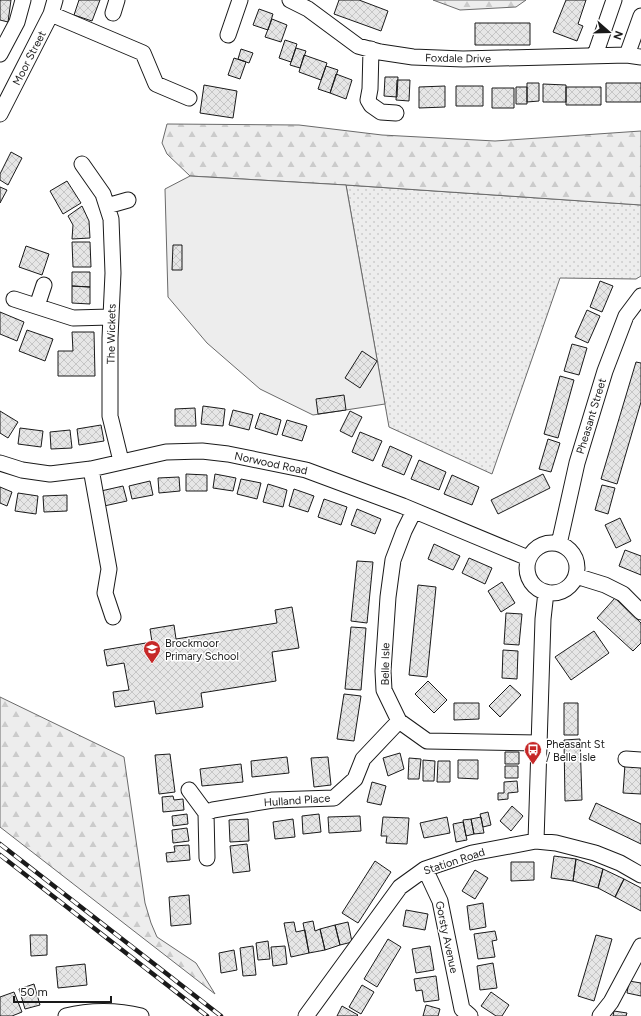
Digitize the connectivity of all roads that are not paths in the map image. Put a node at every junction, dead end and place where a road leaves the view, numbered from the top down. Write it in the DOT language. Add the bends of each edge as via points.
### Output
graph roads {
  1 [pos="23,0"];
  2 [pos="240,0"];
  3 [pos="290,0"];
  4 [pos="614,0"];
  5 [pos="53,7"];
  6 [pos="641,16"];
  7 [pos="228,35"];
  8 [pos="371,49"];
  9 [pos="0,54"];
  10 [pos="595,55"];
  11 [pos="634,56"];
  12 [pos="189,98"];
  13 [pos="396,113"];
  14 [pos="0,114"];
  15 [pos="82,164"];
  16 [pos="128,200"];
  17 [pos="107,206"];
  18 [pos="44,285"];
  19 [pos="641,296"];
  20 [pos="14,299"];
  21 [pos="37,306"];
  22 [pos="110,317"];
  23 [pos="121,461"];
  24 [pos="0,463"];
  25 [pos="90,469"];
  26 [pos="414,511"];
  27 [pos="559,544"];
  28 [pos="528,558"];
  29 [pos="576,576"];
  30 [pos="546,592"];
  31 [pos="641,612"];
  32 [pos="113,617"];
  33 [pos="399,721"];
  34 [pos="539,743"];
  35 [pos="626,759"];
  36 [pos="641,760"];
  37 [pos="189,790"];
  38 [pos="206,813"];
  39 [pos="536,841"];
  40 [pos="207,858"];
  41 [pos="425,869"];
  42 [pos="641,876"];
  43 [pos="638,952"];
  44 [pos="462,1014"];
  45 [pos="66,1016"];
  46 [pos="141,1016"];
  47 [pos="306,1016"];
  48 [pos="600,1016"];
  1 -- 9 [label="street" via="17,22"];
  2 -- 7 [label="street"];
  3 -- 8 [label="street, Foxdale Drive" via="308,9 358,46"];
  4 -- 10 [label="street"];
  5 -- 12 [label="street" via="143,53 156,84"];
  5 -- 14 [label="street, Moor Street"];
  6 -- 11 [label="street"];
  8 -- 10 [label="street, Foxdale Drive" via="413,57 463,59"];
  8 -- 13 [label="street" via="368,100 381,112"];
  10 -- 11 [label="street, Foxdale Drive"];
  15 -- 17 [label="street, The Wickets" via="103,194"];
  16 -- 17 [label="street"];
  17 -- 22 [label="street, The Wickets" via="111,219 113,273"];
  18 -- 21 [label="street"];
  19 -- 27 [label="street, Pheasant Street" via="626,316 606,371 577,463"];
  20 -- 21 [label="street"];
  21 -- 22 [label="street" via="73,318"];
  22 -- 23 [label="street, The Wickets" via="110,416"];
  23 -- 25 [label="street, Norwood Road"];
  23 -- 26 [label="street, Norwood Road" via="166,452 202,451 228,454 306,470"];
  24 -- 25 [label="street, Norwood Road" via="22,470 50,474"];
  25 -- 32 [label="street" via="109,569 105,593"];
  26 -- 28 [label="street, Norwood Road"];
  26 -- 33 [label="street, Belle Isle" via="393,560 383,663 384,690"];
  27 -- 28 [label="street" via="544,544 534,549"];
  27 -- 29 [label="street" via="569,549 574,557 577,564"];
  28 -- 30 [label="street" via="526,567 529,579 536,587"];
  29 -- 30 [label="street" via="564,590"];
  29 -- 31 [label="street" via="623,594"];
  30 -- 34 [label="street"];
  33 -- 34 [label="street, Belle Isle" via="427,741"];
  33 -- 38 [label="street, Hulland Place" via="363,759 355,779 334,798 273,800"];
  34 -- 39 [label="street"];
  35 -- 36 [label="street"];
  37 -- 38 [label="street"];
  38 -- 40 [label="street"];
  39 -- 41 [label="street, Station Road" via="472,853"];
  39 -- 42 [label="street, Station Road" via="556,843 595,853 620,863"];
  41 -- 44 [label="street, Gorsty Avenue" via="440,901"];
  41 -- 47 [label="street, Station Road" via="400,888"];
  43 -- 48 [label="street" via="611,1002"];
  45 -- 46 [label="street" via="98,1012"];
}
